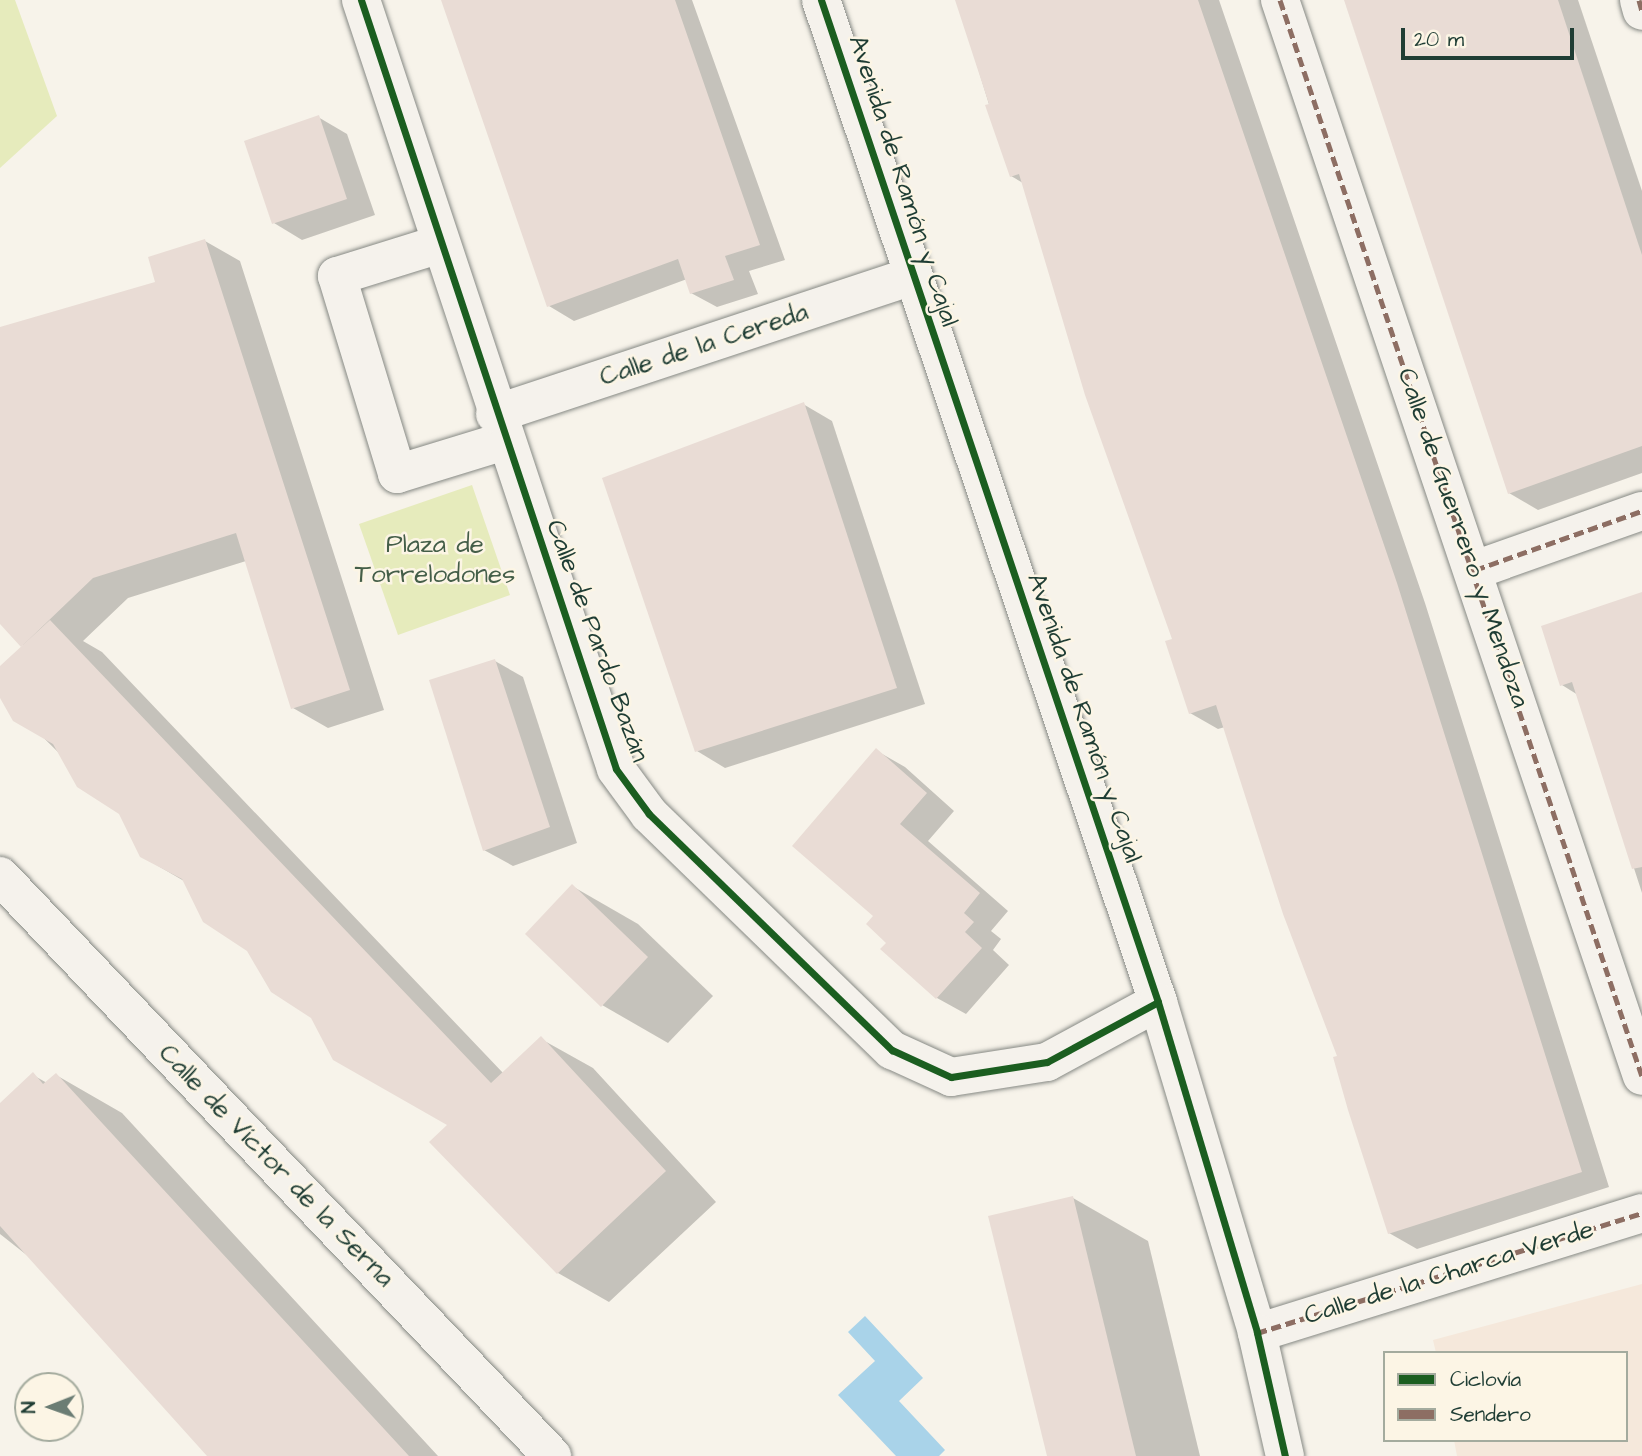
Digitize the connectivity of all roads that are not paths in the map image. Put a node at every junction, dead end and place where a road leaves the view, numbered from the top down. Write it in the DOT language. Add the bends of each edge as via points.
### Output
graph roads {
  1 [pos="360,0"];
  2 [pos="821,0"];
  3 [pos="1280,0"];
  4 [pos="1639,0"];
  5 [pos="1642,11"];
  6 [pos="440,244"];
  7 [pos="912,276"];
  8 [pos="500,428"];
  9 [pos="1642,511"];
  10 [pos="1475,570"];
  11 [pos="0,876"];
  12 [pos="1158,1002"];
  13 [pos="1642,1076"];
  14 [pos="1642,1213"];
  15 [pos="1256,1333"];
  16 [pos="549,1455"];
  17 [pos="1285,1456"];
  1 -- 6 [label="street, Calle de Pardo Bazán"];
  2 -- 7 [label="street, Avenida de Ramón y Cajal"];
  3 -- 10 [label="street, Calle de Guerrero y Mendoza"];
  4 -- 5 [label="street"];
  6 -- 8 [label="street, Calle de Pardo Bazán"];
  6 -- 8 [label="street" via="337,276 397,474"];
  7 -- 8 [label="street, Calle de la Cereda"];
  7 -- 12 [label="street, Avenida de Ramón y Cajal"];
  8 -- 12 [label="street, Calle de Pardo Bazán" via="616,769 649,814 892,1050 951,1077 1047,1062"];
  9 -- 10 [label="street"];
  10 -- 13 [label="street, Calle de Guerrero y Mendoza"];
  11 -- 16 [label="street, Calle de Víctor de la Serna"];
  12 -- 15 [label="street, Avenida de Ramón y Cajal"];
  14 -- 15 [label="street, Calle de la Charca Verde"];
  15 -- 17 [label="street, Avenida de Ramón y Cajal"];
}
